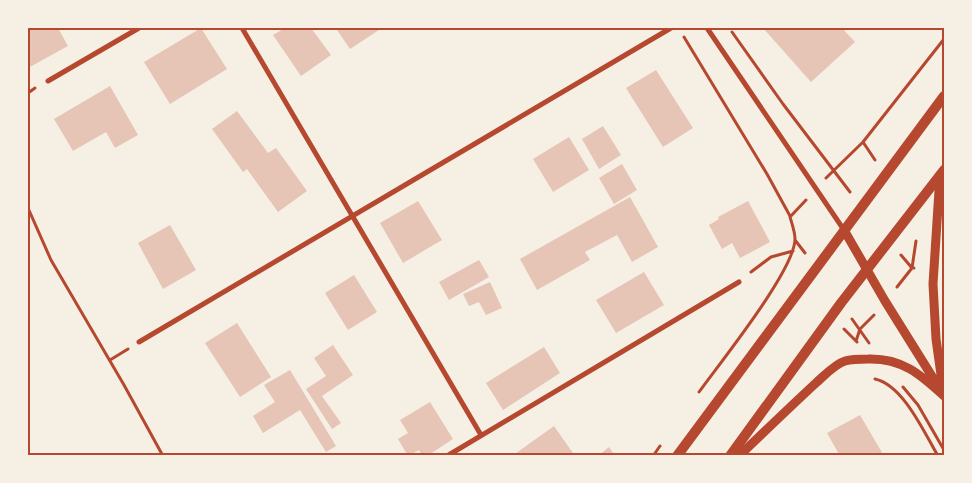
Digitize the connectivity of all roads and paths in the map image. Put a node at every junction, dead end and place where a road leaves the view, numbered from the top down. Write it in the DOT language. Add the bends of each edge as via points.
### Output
graph roads {
  1 [pos="138,28"];
  2 [pos="242,28"];
  3 [pos="671,28"];
  4 [pos="707,28"];
  5 [pos="728,28"];
  6 [pos="684,36"];
  7 [pos="944,38"];
  8 [pos="48,81"];
  9 [pos="944,96"];
  10 [pos="833,171"];
  11 [pos="942,173"];
  12 [pos="815,190"];
  13 [pos="28,208"];
  14 [pos="352,217"];
  15 [pos="790,217"];
  16 [pos="844,230"];
  17 [pos="793,251"];
  18 [pos="866,269"];
  19 [pos="739,282"];
  20 [pos="139,342"];
  21 [pos="698,393"];
  22 [pos="944,396"];
  23 [pos="480,435"];
  24 [pos="664,440"];
  25 [pos="163,456"];
  26 [pos="447,456"];
  27 [pos="653,456"];
  28 [pos="677,456"];
  29 [pos="730,456"];
  30 [pos="739,456"];
  1 -- 8 [label="street"];
  2 -- 14 [label="street"];
  3 -- 14 [label="street"];
  4 -- 12 [label="street"];
  5 -- 10 [label="path"];
  6 -- 15 [label="path"];
  7 -- 10 [label="path" via="863,142"];
  9 -- 16 [label="main road"];
  10 -- 12 [label="path"];
  11 -- 18 [label="main road"];
  11 -- 22 [label="street" via="933,284"];
  12 -- 15 [label="path"];
  12 -- 16 [label="street"];
  13 -- 25 [label="path" via="51,260"];
  14 -- 20 [label="street"];
  14 -- 23 [label="street"];
  15 -- 17 [label="path" via="795,239"];
  16 -- 18 [label="street"];
  16 -- 28 [label="main road"];
  17 -- 19 [label="path" via="771,257"];
  17 -- 21 [label="path" via="777,284"];
  18 -- 22 [label="street"];
  18 -- 29 [label="main road"];
  19 -- 23 [label="street"];
  22 -- 30 [label="street" via="923,377 897,362 880,359 844,361 808,390"];
  23 -- 26 [label="street"];
  24 -- 27 [label="path"];
}
